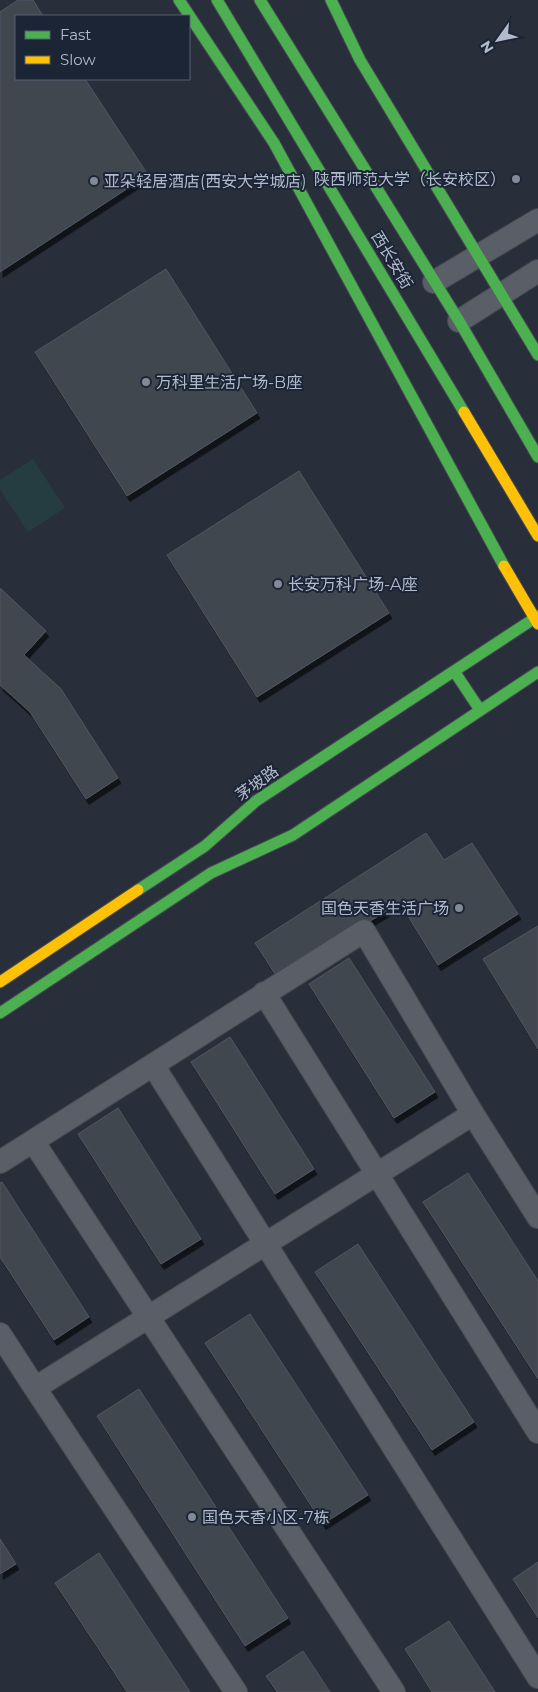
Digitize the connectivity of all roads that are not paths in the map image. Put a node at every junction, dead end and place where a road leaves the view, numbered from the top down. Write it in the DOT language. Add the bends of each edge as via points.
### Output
graph roads {
  1 [pos="179,0"];
  2 [pos="217,0"];
  3 [pos="260,0"];
  4 [pos="331,0"];
  5 [pos="189,15"];
  6 [pos="190,17"];
  7 [pos="538,220"];
  8 [pos="478,256"];
  9 [pos="538,271"];
  10 [pos="434,282"];
  11 [pos="501,294"];
  12 [pos="459,321"];
  13 [pos="538,355"];
  14 [pos="538,457"];
  15 [pos="538,536"];
  16 [pos="537,620"];
  17 [pos="454,671"];
  18 [pos="538,672"];
  19 [pos="480,710"];
  20 [pos="0,982"];
  21 [pos="264,993"];
  22 [pos="0,1013"];
  23 [pos="153,1065"];
  24 [pos="473,1114"];
  25 [pos="33,1141"];
  26 [pos="0,1162"];
  27 [pos="378,1176"];
  28 [pos="538,1217"];
  29 [pos="266,1243"];
  30 [pos="147,1318"];
  31 [pos="0,1334"];
  32 [pos="35,1388"];
  33 [pos="538,1432"];
  34 [pos="538,1677"];
  35 [pos="236,1692"];
  36 [pos="394,1692"];
  1 -- 5 [label="main road"];
  2 -- 15 [label="main road, 西长安街"];
  3 -- 10 [label="main road, 西长安街"];
  4 -- 8 [label="main road" via="360,60"];
  6 -- 16 [label="main road" via="274,143"];
  7 -- 8 [label="street"];
  8 -- 10 [label="street"];
  8 -- 11 [label="main road"];
  9 -- 11 [label="street"];
  10 -- 12 [label="main road, 西长安街"];
  11 -- 12 [label="street"];
  11 -- 13 [label="main road"];
  12 -- 14 [label="main road, 西长安街"];
  16 -- 17 [label="main road, 茅坡路"];
  17 -- 19 [label="main road"];
  17 -- 20 [label="main road, 茅坡路" via="256,802 205,846"];
  18 -- 19 [label="main road"];
  19 -- 22 [label="main road" via="293,835 211,873"];
  21 -- 23 [label="street"];
  21 -- 24 [label="street" via="364,931"];
  21 -- 27 [label="street"];
  23 -- 25 [label="street"];
  23 -- 29 [label="street"];
  24 -- 27 [label="street"];
  24 -- 28 [label="street"];
  25 -- 26 [label="street"];
  25 -- 30 [label="street"];
  27 -- 29 [label="street"];
  27 -- 33 [label="street"];
  29 -- 30 [label="street"];
  29 -- 34 [label="street"];
  30 -- 32 [label="street"];
  30 -- 36 [label="street"];
  31 -- 32 [label="street"];
  32 -- 35 [label="street"];
}
